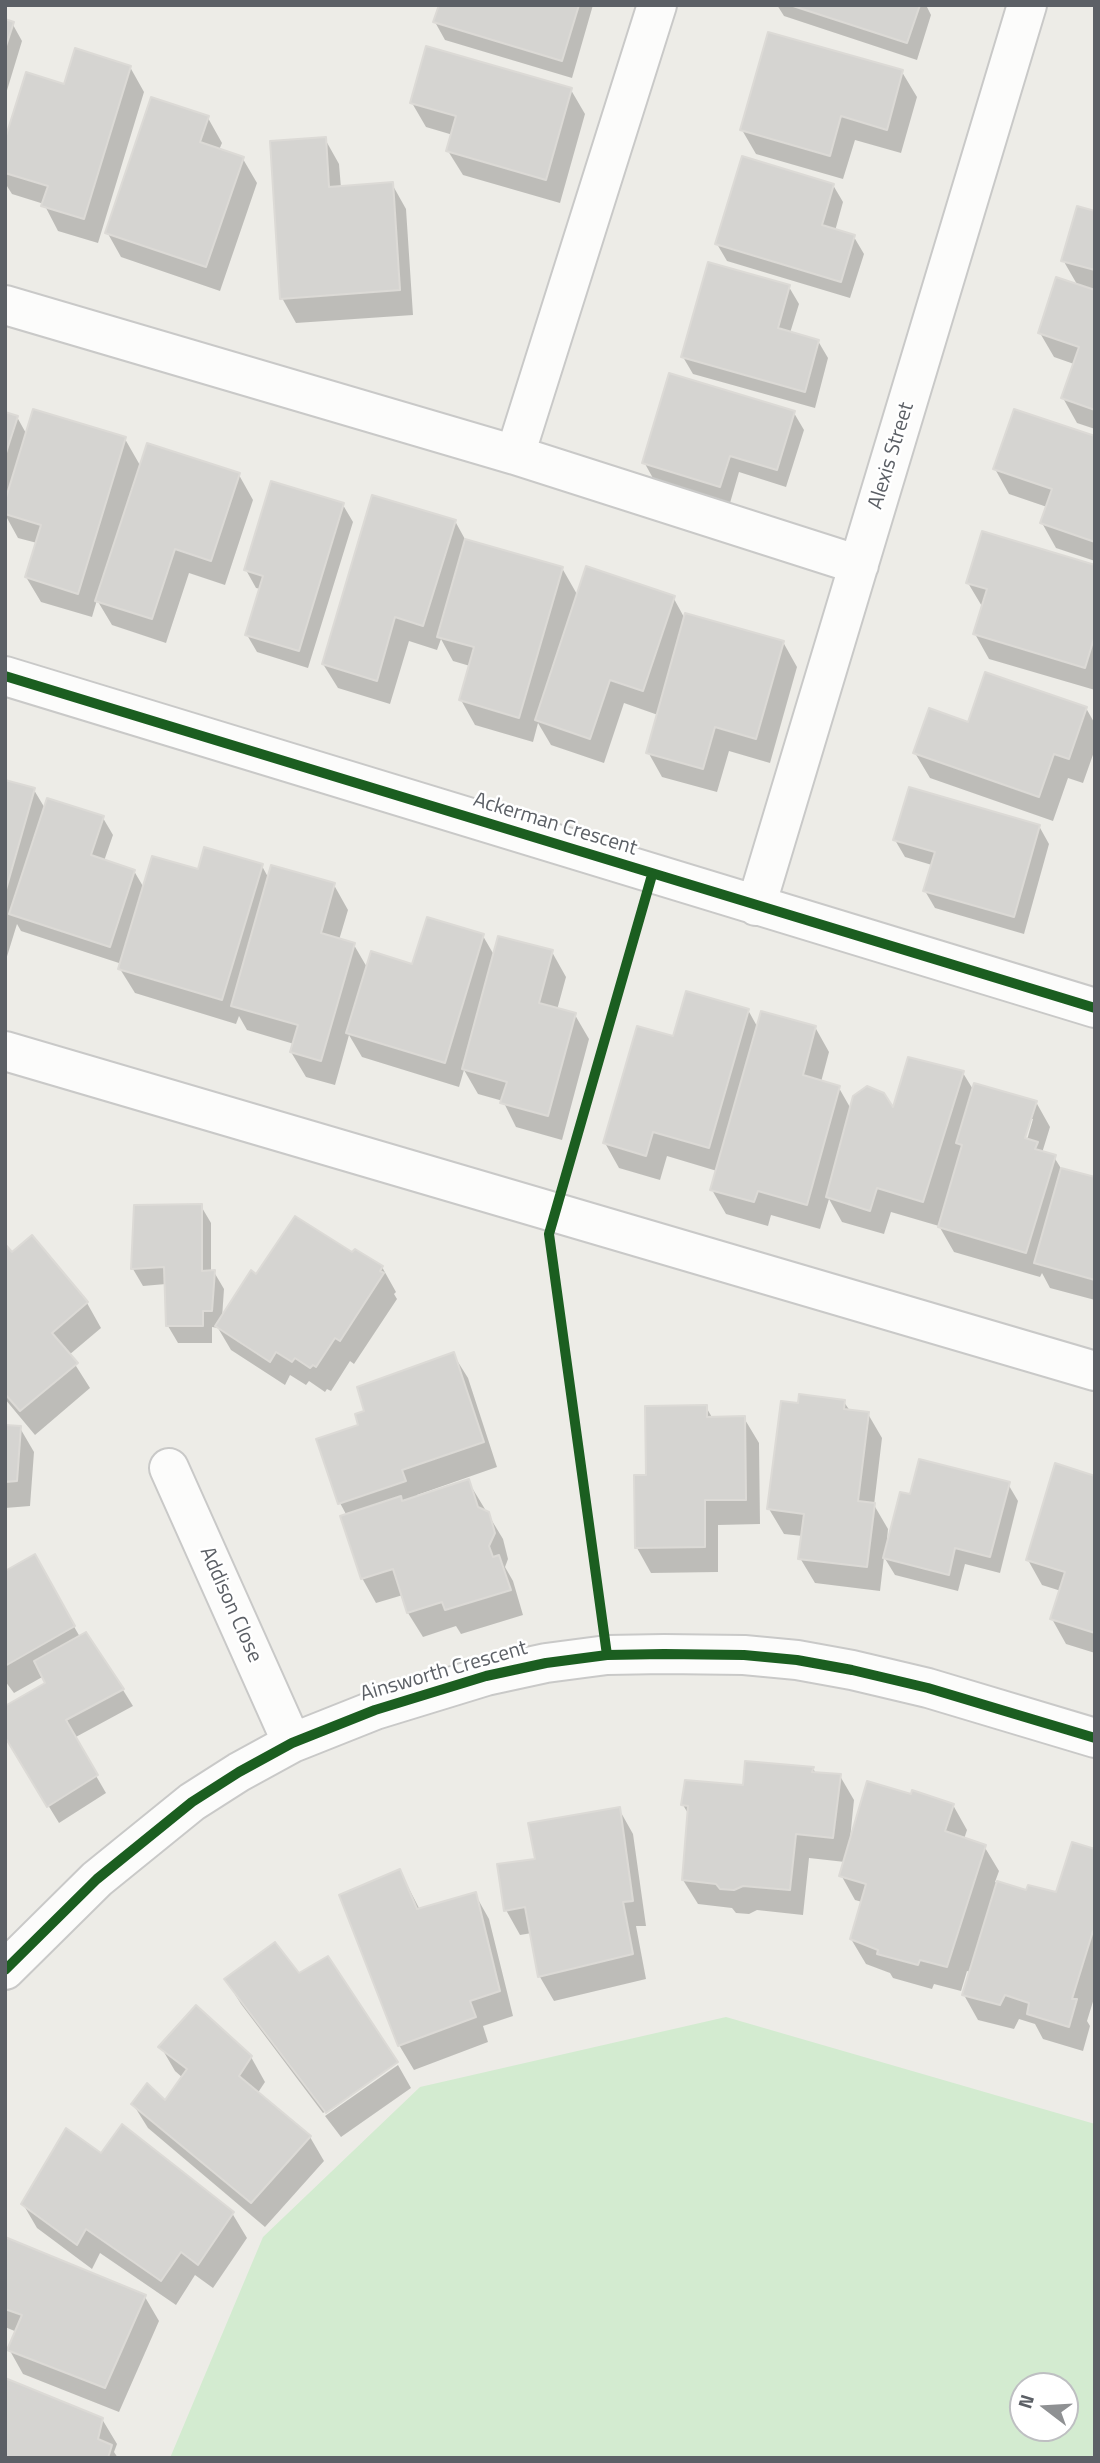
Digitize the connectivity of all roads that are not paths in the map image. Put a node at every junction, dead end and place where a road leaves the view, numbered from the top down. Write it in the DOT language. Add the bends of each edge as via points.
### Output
graph roads {
  1 [pos="657,5"];
  2 [pos="1027,5"];
  3 [pos="5,305"];
  4 [pos="515,455"];
  5 [pos="859,565"];
  6 [pos="5,676"];
  7 [pos="756,906"];
  8 [pos="1095,1008"];
  9 [pos="5,1051"];
  10 [pos="1095,1371"];
  11 [pos="169,1468"];
  12 [pos="1095,1738"];
  13 [pos="292,1743"];
  14 [pos="5,1970"];
  1 -- 4 [label="street"];
  2 -- 5 [label="street, Alexis Street"];
  3 -- 4 [label="street"];
  4 -- 5 [label="street"];
  5 -- 7 [label="street, Alexis Street"];
  6 -- 7 [label="street, Ackerman Crescent"];
  7 -- 8 [label="street, Ackerman Crescent"];
  9 -- 10 [label="street"];
  11 -- 13 [label="street, Addison Close"];
  12 -- 13 [label="street, Ainsworth Crescent" via="852,1670 757,1656 664,1654 558,1661 486,1676 375,1710"];
  13 -- 14 [label="street, Ainsworth Crescent" via="192,1802 97,1879"];
}
